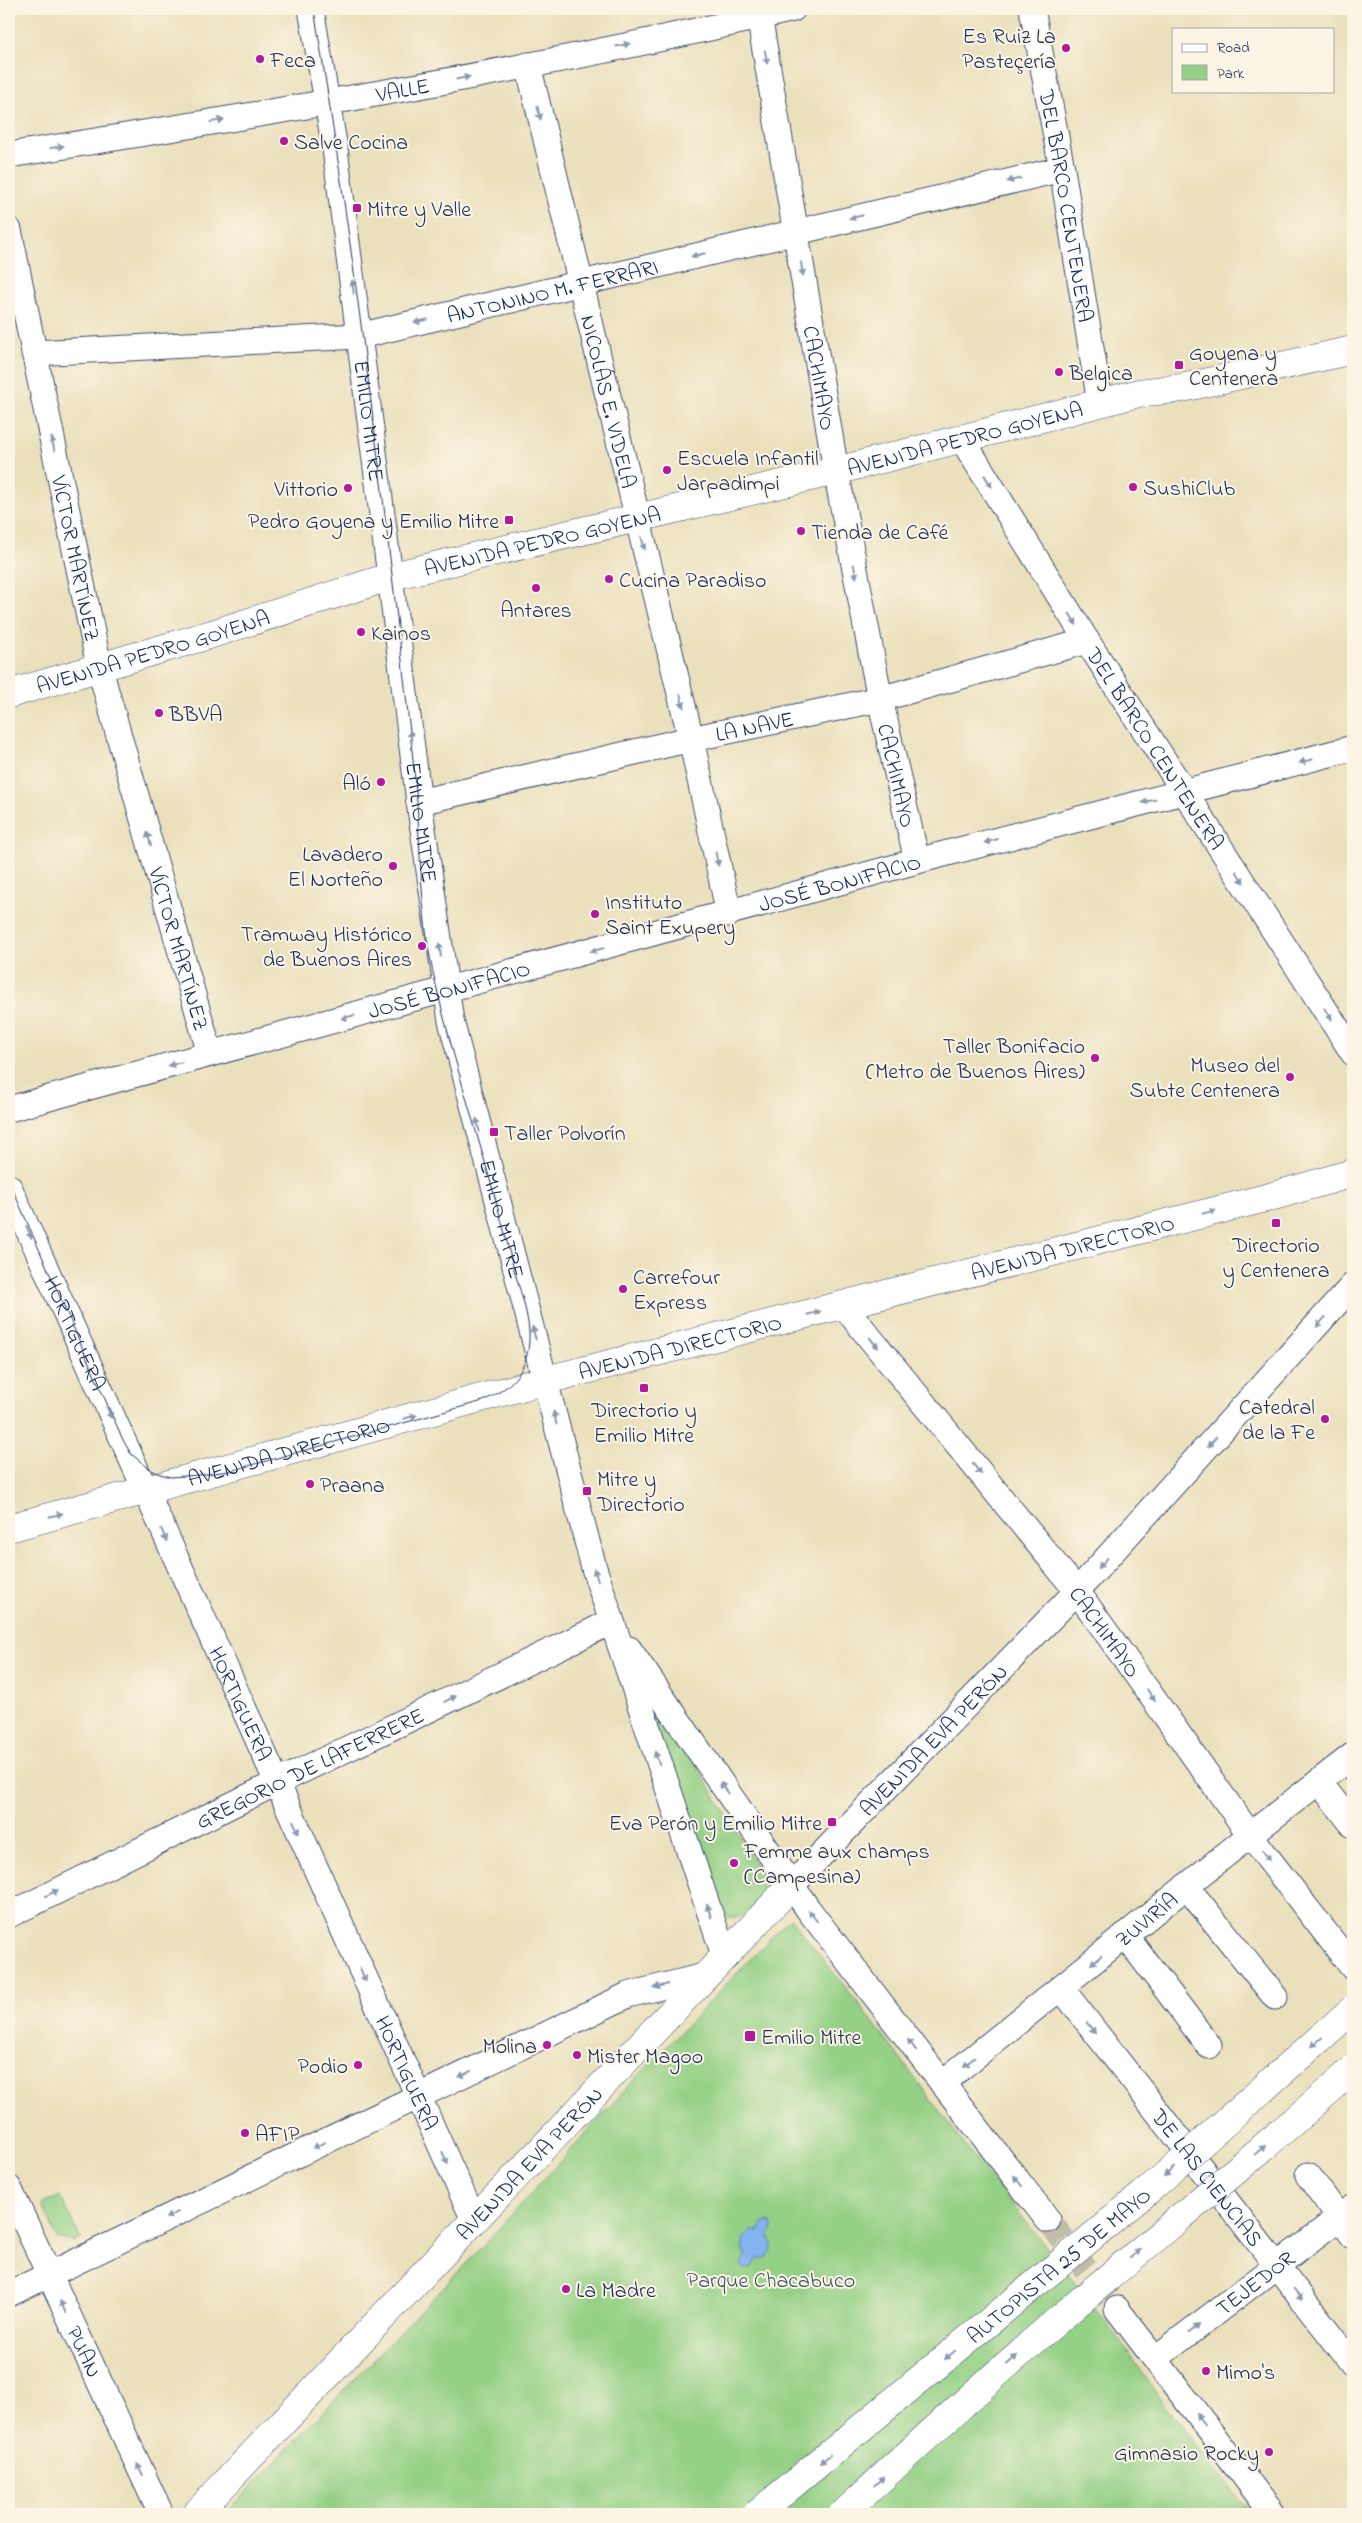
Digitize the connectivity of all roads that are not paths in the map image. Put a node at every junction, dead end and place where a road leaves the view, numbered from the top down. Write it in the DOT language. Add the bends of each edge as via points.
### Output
graph roads {
  1 [pos="311,9"];
  2 [pos="793,9"];
  3 [pos="1032,9"];
  4 [pos="758,13"];
  5 [pos="528,65"];
  6 [pos="328,104"];
  7 [pos="9,155"];
  8 [pos="1062,169"];
  9 [pos="9,230"];
  10 [pos="796,231"];
  11 [pos="582,282"];
  12 [pos="359,336"];
  13 [pos="1353,338"];
  14 [pos="1353,350"];
  15 [pos="34,353"];
  16 [pos="1139,393"];
  17 [pos="1100,403"];
  18 [pos="962,439"];
  19 [pos="836,471"];
  20 [pos="637,518"];
  21 [pos="390,577"];
  22 [pos="1087,641"];
  23 [pos="99,666"];
  24 [pos="9,694"];
  25 [pos="880,699"];
  26 [pos="692,739"];
  27 [pos="1353,748"];
  28 [pos="1185,792"];
  29 [pos="419,802"];
  30 [pos="917,861"];
  31 [pos="729,914"];
  32 [pos="446,990"];
  33 [pos="1353,1053"];
  34 [pos="210,1054"];
  35 [pos="9,1109"];
  36 [pos="1353,1172"];
  37 [pos="9,1187"];
  38 [pos="1353,1285"];
  39 [pos="843,1306"];
  40 [pos="546,1380"];
  41 [pos="144,1490"];
  42 [pos="9,1528"];
  43 [pos="1077,1591"];
  44 [pos="611,1622"];
  45 [pos="1353,1756"];
  46 [pos="1319,1782"];
  47 [pos="276,1783"];
  48 [pos="1353,1825"];
  49 [pos="1250,1835"];
  50 [pos="791,1886"];
  51 [pos="1186,1886"];
  52 [pos="9,1915"];
  53 [pos="1125,1935"];
  54 [pos="717,1966"];
  55 [pos="1353,1968"];
  56 [pos="1062,1989"];
  57 [pos="1275,1997"];
  58 [pos="1353,2010"];
  59 [pos="1209,2046"];
  60 [pos="1353,2069"];
  61 [pos="942,2083"];
  62 [pos="418,2097"];
  63 [pos="1308,2175"];
  64 [pos="9,2188"];
  65 [pos="474,2220"];
  66 [pos="1048,2220"];
  67 [pos="1349,2220"];
  68 [pos="1275,2266"];
  69 [pos="48,2275"];
  70 [pos="9,2294"];
  71 [pos="1117,2309"];
  72 [pos="1156,2358"];
  73 [pos="1353,2364"];
  74 [pos="160,2514"];
  75 [pos="196,2514"];
  76 [pos="758,2514"];
  77 [pos="843,2514"];
  78 [pos="1273,2514"];
  1 -- 6 [label="street, EMILIO MITRE"];
  2 -- 4 [label="street, VALLE"];
  3 -- 8 [label="street, DEL BARCO CENTENERA"];
  5 -- 4 [label="street, VALLE, one-way"];
  4 -- 10 [label="street, CACHIMAYO, one-way"];
  6 -- 5 [label="street, VALLE, one-way"];
  5 -- 11 [label="street, NICOLÁS E. VIDELA, one-way"];
  7 -- 6 [label="street, VALLE, one-way"];
  12 -- 6 [label="street, EMILIO MITRE, one-way"];
  8 -- 10 [label="street, ANTONINO M. FERRARI, one-way"];
  8 -- 17 [label="street, DEL BARCO CENTENERA"];
  9 -- 15 [label="street, VÍCTOR MARTÍNEZ"];
  10 -- 11 [label="street, ANTONINO M. FERRARI, one-way"];
  10 -- 19 [label="street, CACHIMAYO, one-way"];
  11 -- 12 [label="street, ANTONINO M. FERRARI, one-way"];
  11 -- 20 [label="street, NICOLÁS E. VIDELA"];
  12 -- 15 [label="street, ANTONINO M. FERRARI"];
  12 -- 21 [label="street, EMILIO MITRE"];
  13 -- 16 [label="main road, AVENIDA PEDRO GOYENA" via="1179,376"];
  14 -- 16 [label="main road, AVENIDA PEDRO GOYENA" via="1182,388"];
  23 -- 15 [label="street, VÍCTOR MARTÍNEZ, one-way"];
  16 -- 17 [label="main road, AVENIDA PEDRO GOYENA"];
  17 -- 18 [label="main road, AVENIDA PEDRO GOYENA"];
  18 -- 19 [label="main road, AVENIDA PEDRO GOYENA"];
  18 -- 22 [label="street, DEL BARCO CENTENERA, one-way"];
  19 -- 20 [label="main road, AVENIDA PEDRO GOYENA"];
  19 -- 25 [label="street, CACHIMAYO, one-way"];
  20 -- 21 [label="main road, AVENIDA PEDRO GOYENA"];
  20 -- 26 [label="street, NICOLÁS E. VIDELA, one-way"];
  21 -- 23 [label="main road, AVENIDA PEDRO GOYENA"];
  29 -- 21 [label="street, EMILIO MITRE, one-way"];
  22 -- 25 [label="street, LA NAVE"];
  22 -- 28 [label="street, DEL BARCO CENTENERA"];
  23 -- 24 [label="main road, AVENIDA PEDRO GOYENA"];
  34 -- 23 [label="street, VÍCTOR MARTÍNEZ, one-way"];
  25 -- 26 [label="street, LA NAVE"];
  25 -- 30 [label="street, CACHIMAYO"];
  26 -- 29 [label="street, LA NAVE"];
  26 -- 31 [label="street, NICOLÁS E. VIDELA, one-way"];
  27 -- 28 [label="street, JOSÉ BONIFACIO, one-way"];
  28 -- 30 [label="street, JOSÉ BONIFACIO, one-way"];
  28 -- 33 [label="street, DEL BARCO CENTENERA, one-way"];
  32 -- 29 [label="street, EMILIO MITRE, one-way"];
  30 -- 31 [label="street, JOSÉ BONIFACIO"];
  31 -- 32 [label="street, JOSÉ BONIFACIO, one-way"];
  32 -- 34 [label="street, JOSÉ BONIFACIO, one-way"];
  40 -- 32 [label="street, EMILIO MITRE, one-way" via="451,1021"];
  34 -- 35 [label="street, JOSÉ BONIFACIO, one-way"];
  39 -- 36 [label="main road, AVENIDA DIRECTORIO, one-way" via="1270,1197"];
  37 -- 41 [label="street, HORTIGUERA, one-way"];
  38 -- 43 [label="street, AVENIDA EVA PERÓN, one-way"];
  40 -- 39 [label="main road, AVENIDA DIRECTORIO, one-way"];
  39 -- 43 [label="street, CACHIMAYO, one-way"];
  41 -- 40 [label="main road, AVENIDA DIRECTORIO, one-way"];
  44 -- 40 [label="street, EMILIO MITRE, one-way" via="573,1495"];
  42 -- 41 [label="main road, AVENIDA DIRECTORIO, one-way"];
  41 -- 47 [label="street, HORTIGUERA, one-way"];
  43 -- 49 [label="street, CACHIMAYO, one-way"];
  43 -- 50 [label="street, AVENIDA EVA PERÓN"];
  47 -- 44 [label="street, GREGORIO DE LAFERRERE, one-way"];
  50 -- 44 [label="street, EMILIO MITRE, one-way"];
  54 -- 44 [label="street, EMILIO MITRE, one-way"];
  45 -- 46 [label="street, ZUVIRÍA"];
  46 -- 48 [label="street"];
  46 -- 49 [label="street, ZUVIRÍA"];
  52 -- 47 [label="street, GREGORIO DE LAFERRERE, one-way"];
  47 -- 62 [label="street, HORTIGUERA, one-way"];
  49 -- 51 [label="street, ZUVIRÍA"];
  49 -- 55 [label="street, CACHIMAYO, one-way"];
  50 -- 54 [label="main road, AVENIDA EVA PERÓN"];
  61 -- 50 [label="street, EMILIO MITRE, one-way"];
  51 -- 53 [label="street, ZUVIRÍA"];
  51 -- 57 [label="street"];
  53 -- 56 [label="street, ZUVIRÍA, one-way"];
  53 -- 59 [label="street"];
  54 -- 62 [label="street, one-way" via="628,1995"];
  54 -- 65 [label="main road, AVENIDA EVA PERÓN"];
  56 -- 61 [label="street, ZUVIRÍA, one-way"];
  56 -- 68 [label="street, DE LAS CIENCIAS, one-way"];
  58 -- 76 [label="main road, AUTOPISTA 25 DE MAYO, one-way, bridge" via="1151,2188"];
  77 -- 60 [label="main road, AUTOPISTA 25 DE MAYO, one-way, bridge" via="1056,2321"];
  66 -- 61 [label="street, EMILIO MITRE, one-way"];
  62 -- 65 [label="street, HORTIGUERA, one-way"];
  62 -- 69 [label="street, one-way"];
  63 -- 67 [label="street"];
  64 -- 69 [label="street, PUAN"];
  65 -- 75 [label="main road, AVENIDA EVA PERÓN"];
  67 -- 68 [label="street, TEJEDOR"];
  72 -- 68 [label="street, TEJEDOR, one-way"];
  68 -- 73 [label="street, DE LAS CIENCIAS, one-way"];
  69 -- 70 [label="street"];
  74 -- 69 [label="street, PUAN, one-way"];
  71 -- 72 [label="street"];
  78 -- 72 [label="street, one-way"];
}
